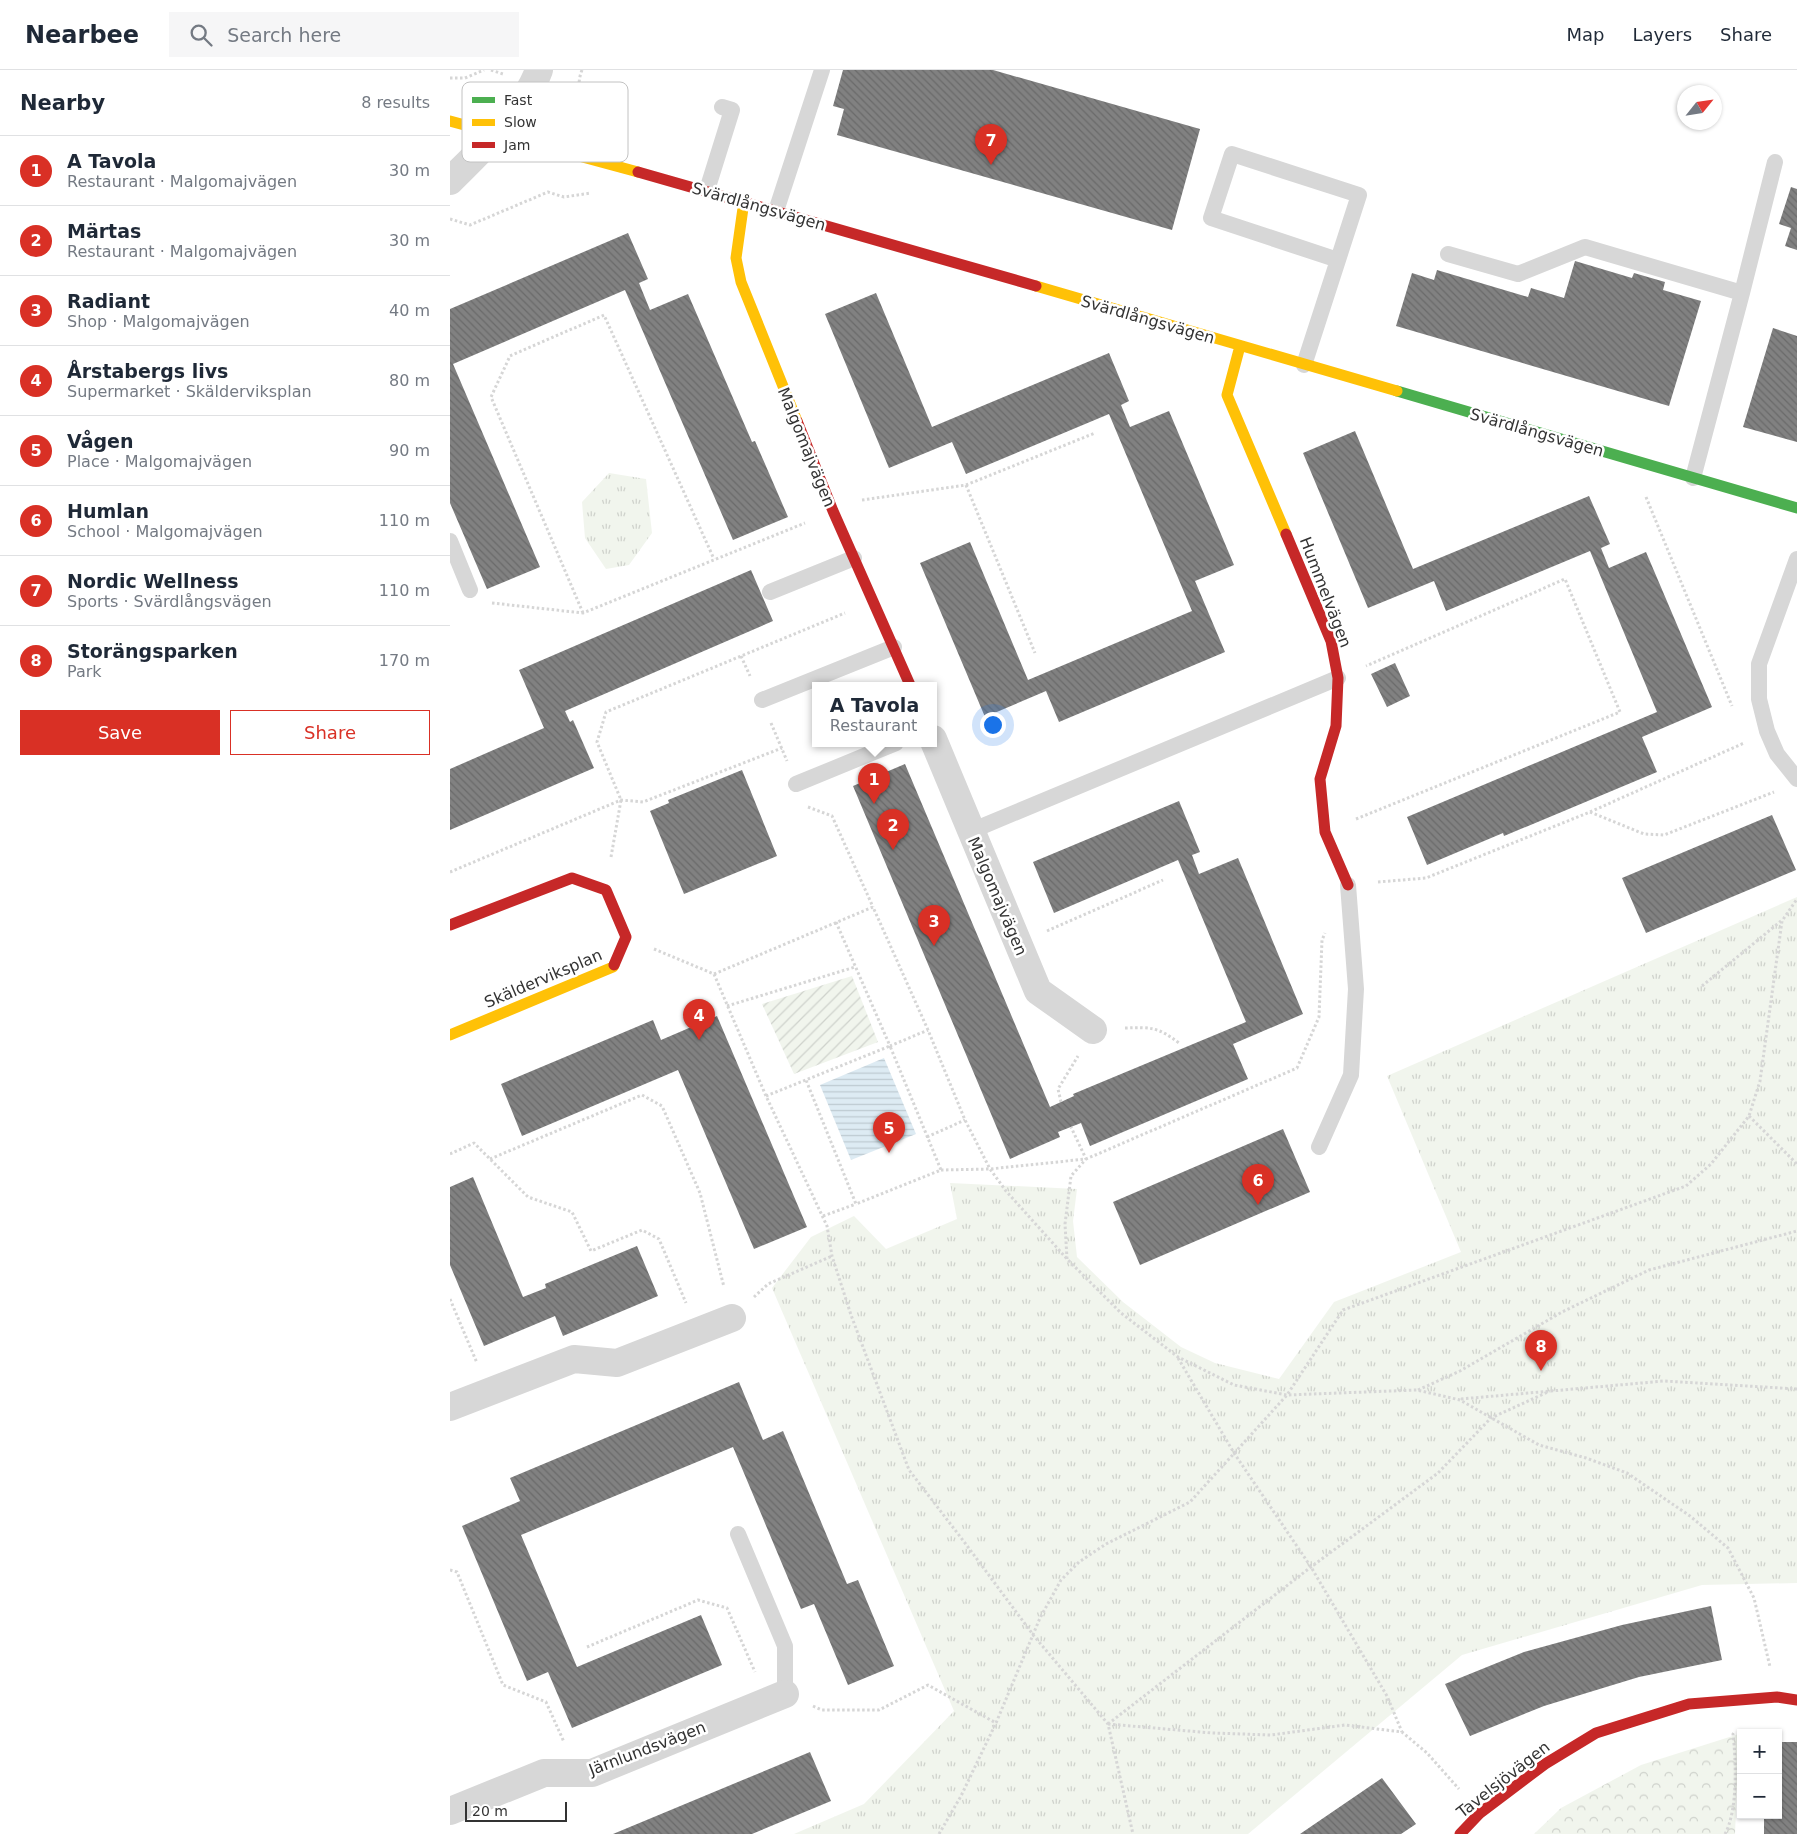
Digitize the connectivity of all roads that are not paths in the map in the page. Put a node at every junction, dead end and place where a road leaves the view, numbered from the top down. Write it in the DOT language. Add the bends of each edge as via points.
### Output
graph roads {
  1 [pos="822,70"];
  2 [pos="722,107"];
  3 [pos="469,162"];
  4 [pos="604,162"];
  5 [pos="1775,162"];
  6 [pos="450,181"];
  7 [pos="707,190"];
  8 [pos="744,201"];
  9 [pos="776,211"];
  10 [pos="1448,254"];
  11 [pos="1338,260"];
  12 [pos="1742,293"];
  13 [pos="1240,346"];
  14 [pos="1304,365"];
  15 [pos="1693,478"];
  16 [pos="1797,508"];
  17 [pos="450,541"];
  18 [pos="854,558"];
  19 [pos="1797,559"];
  20 [pos="470,590"];
  21 [pos="770,592"];
  22 [pos="894,647"];
  23 [pos="1338,678"];
  24 [pos="909,682"];
  25 [pos="762,700"];
  26 [pos="886,747"];
  27 [pos="936,747"];
  28 [pos="1797,779"];
  29 [pos="796,784"];
  30 [pos="971,831"];
  31 [pos="1348,885"];
  32 [pos="450,924"];
  33 [pos="1093,1030"];
  34 [pos="450,1035"];
  35 [pos="1319,1147"];
  36 [pos="732,1318"];
  37 [pos="450,1407"];
  38 [pos="738,1534"];
  39 [pos="777,1698"];
  40 [pos="1797,1700"];
  41 [pos="450,1811"];
  42 [pos="1460,1834"];
  1 -- 9 [label="lane"];
  2 -- 7 [label="lane" via="732,110"];
  3 -- 6 [label="street"];
  4 -- 7 [label="street, Svärdlångsvägen"];
  5 -- 12 [label="lane"];
  7 -- 8 [label="street, Svärdlångsvägen"];
  8 -- 9 [label="street, Svärdlångsvägen"];
  8 -- 18 [label="street, Malgomajvägen" via="736,258 741,282"];
  9 -- 13 [label="street, Svärdlångsvägen"];
  10 -- 12 [label="lane" via="1518,274 1585,247"];
  11 -- 11 [label="lane" via="1211,218 1232,154 1359,195"];
  11 -- 14 [label="lane"];
  12 -- 15 [label="lane"];
  13 -- 14 [label="street, Svärdlångsvägen"];
  13 -- 23 [label="street, Hummelvägen" via="1228,395 1331,641"];
  14 -- 15 [label="street, Svärdlångsvägen"];
  15 -- 16 [label="street, Svärdlångsvägen"];
  17 -- 20 [label="lane"];
  18 -- 21 [label="lane"];
  18 -- 22 [label="street, Malgomajvägen"];
  19 -- 28 [label="lane" via="1759,664 1759,699 1777,754"];
  22 -- 24 [label="street, Malgomajvägen"];
  22 -- 25 [label="lane"];
  23 -- 30 [label="lane"];
  23 -- 31 [label="street, Hummelvägen" via="1336,726 1320,778 1325,832"];
  26 -- 29 [label="lane"];
  27 -- 30 [label="street, Malgomajvägen"];
  30 -- 33 [label="street, Malgomajvägen" via="1038,991"];
  31 -- 35 [label="lane" via="1356,989 1351,1075"];
  32 -- 34 [label="street, Skälderviksplan" via="572,878 606,890 626,937 613,967"];
  36 -- 37 [label="street" via="617,1363 574,1359"];
  38 -- 39 [label="lane" via="785,1646"];
  39 -- 41 [label="street, Järnlundsvägen" via="592,1772 544,1773"];
  40 -- 42 [label="street, Tavelsjövägen" via="1778,1697 1689,1704 1596,1733 1545,1764 1480,1813"];
}
